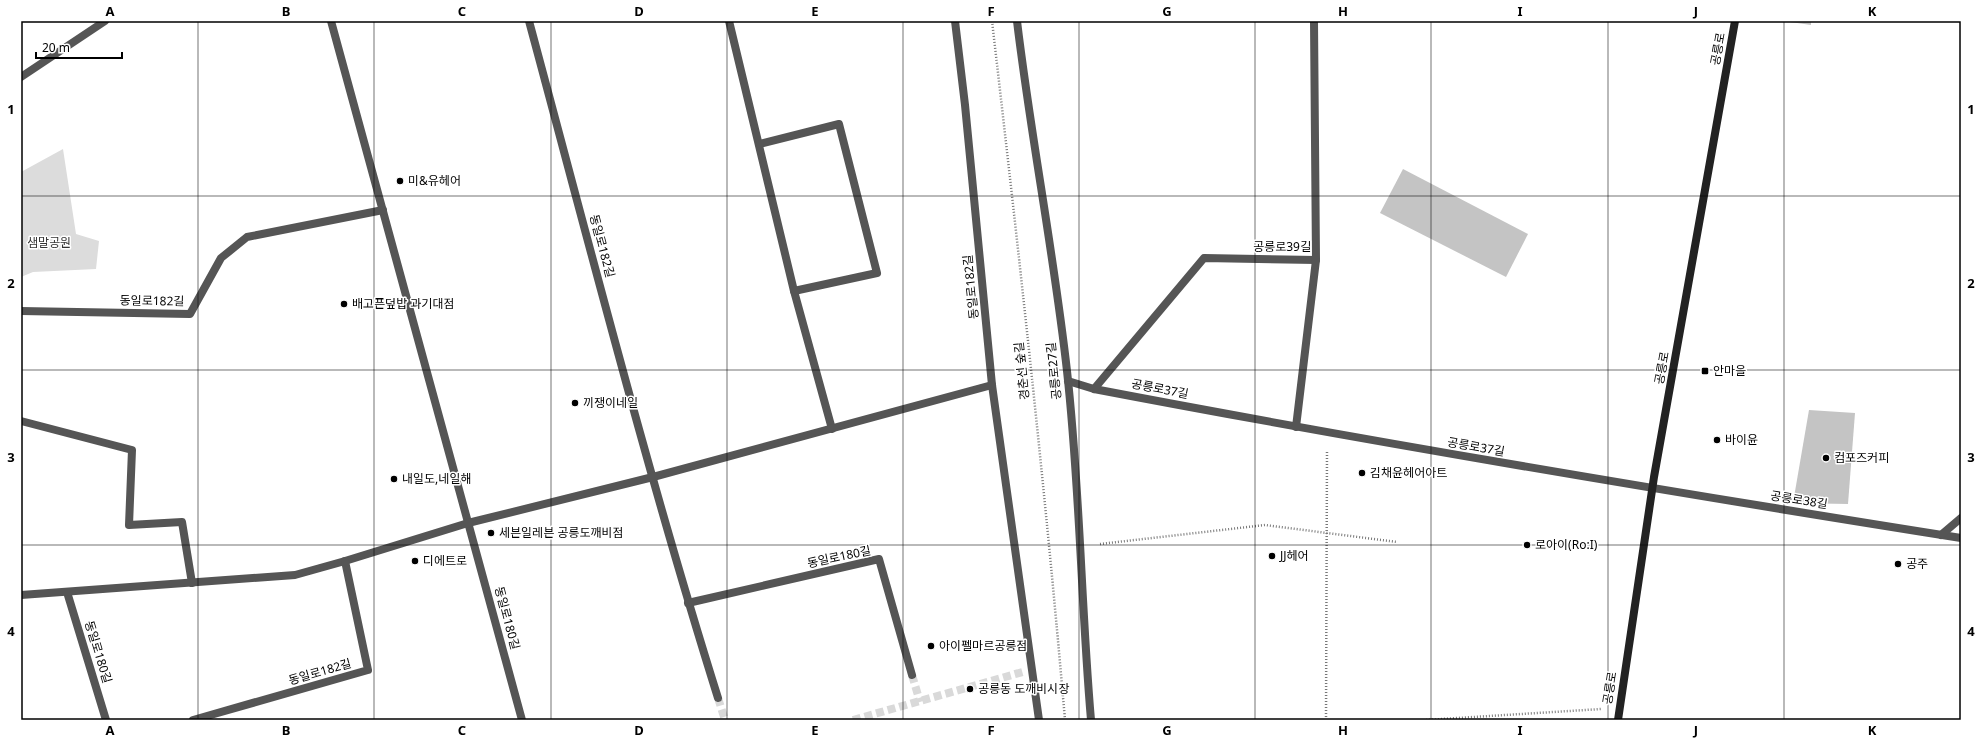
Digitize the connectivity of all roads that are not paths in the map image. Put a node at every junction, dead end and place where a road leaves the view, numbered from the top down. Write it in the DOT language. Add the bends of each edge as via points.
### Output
graph roads {
  1 [pos="105,21"];
  2 [pos="331,21"];
  3 [pos="529,21"];
  4 [pos="729,21"];
  5 [pos="954,21"];
  6 [pos="1017,21"];
  7 [pos="1314,21"];
  8 [pos="1736,21"];
  9 [pos="21,77"];
  10 [pos="760,144"];
  11 [pos="382,210"];
  12 [pos="1316,260"];
  13 [pos="794,291"];
  14 [pos="21,311"];
  15 [pos="1068,381"];
  16 [pos="992,385"];
  17 [pos="1094,389"];
  18 [pos="21,421"];
  19 [pos="1296,427"];
  20 [pos="832,429"];
  21 [pos="653,477"];
  22 [pos="1652,489"];
  23 [pos="1961,518"];
  24 [pos="468,523"];
  25 [pos="1941,535"];
  26 [pos="1961,538"];
  27 [pos="345,561"];
  28 [pos="192,583"];
  29 [pos="67,592"];
  30 [pos="21,595"];
  31 [pos="688,603"];
  32 [pos="912,675"];
  33 [pos="718,698"];
  34 [pos="106,720"];
  35 [pos="193,720"];
  36 [pos="522,720"];
  37 [pos="1039,720"];
  38 [pos="1091,720"];
  39 [pos="1618,720"];
  1 -- 9 [label="street"];
  2 -- 11 [label="street"];
  3 -- 21 [label="street, 동일로182길"];
  4 -- 10 [label="street"];
  5 -- 16 [label="street, 동일로182길" via="965,105"];
  6 -- 15 [label="street, 공릉로27길"];
  7 -- 12 [label="street, 공릉로39길"];
  8 -- 22 [label="street, 공릉로"];
  10 -- 13 [label="street"];
  10 -- 13 [label="street" via="839,124 877,273"];
  11 -- 14 [label="street, 동일로182길" via="247,237 220,258 190,314"];
  11 -- 24 [label="street"];
  12 -- 17 [label="street, 공릉로39길" via="1204,258"];
  12 -- 19 [label="street"];
  13 -- 20 [label="street"];
  15 -- 17 [label="street, 공릉로37길"];
  15 -- 38 [label="street, 공릉로27길"];
  16 -- 20 [label="street"];
  16 -- 37 [label="street" via="1029,670"];
  17 -- 19 [label="street, 공릉로37길"];
  18 -- 28 [label="street" via="132,450 129,525 182,522"];
  19 -- 22 [label="street, 공릉로37길"];
  20 -- 21 [label="street"];
  21 -- 24 [label="street"];
  21 -- 31 [label="street"];
  22 -- 25 [label="street, 공릉로38길"];
  22 -- 39 [label="street, 공릉로"];
  23 -- 25 [label="street"];
  24 -- 27 [label="street"];
  24 -- 36 [label="street, 동일로180길"];
  25 -- 26 [label="street, 공릉로38길"];
  27 -- 28 [label="street" via="295,575"];
  27 -- 35 [label="street, 동일로182길" via="368,670"];
  28 -- 29 [label="street"];
  29 -- 30 [label="street"];
  29 -- 34 [label="street, 동일로180길"];
  31 -- 32 [label="street, 동일로180길" via="878,559"];
  31 -- 33 [label="street"];
}
